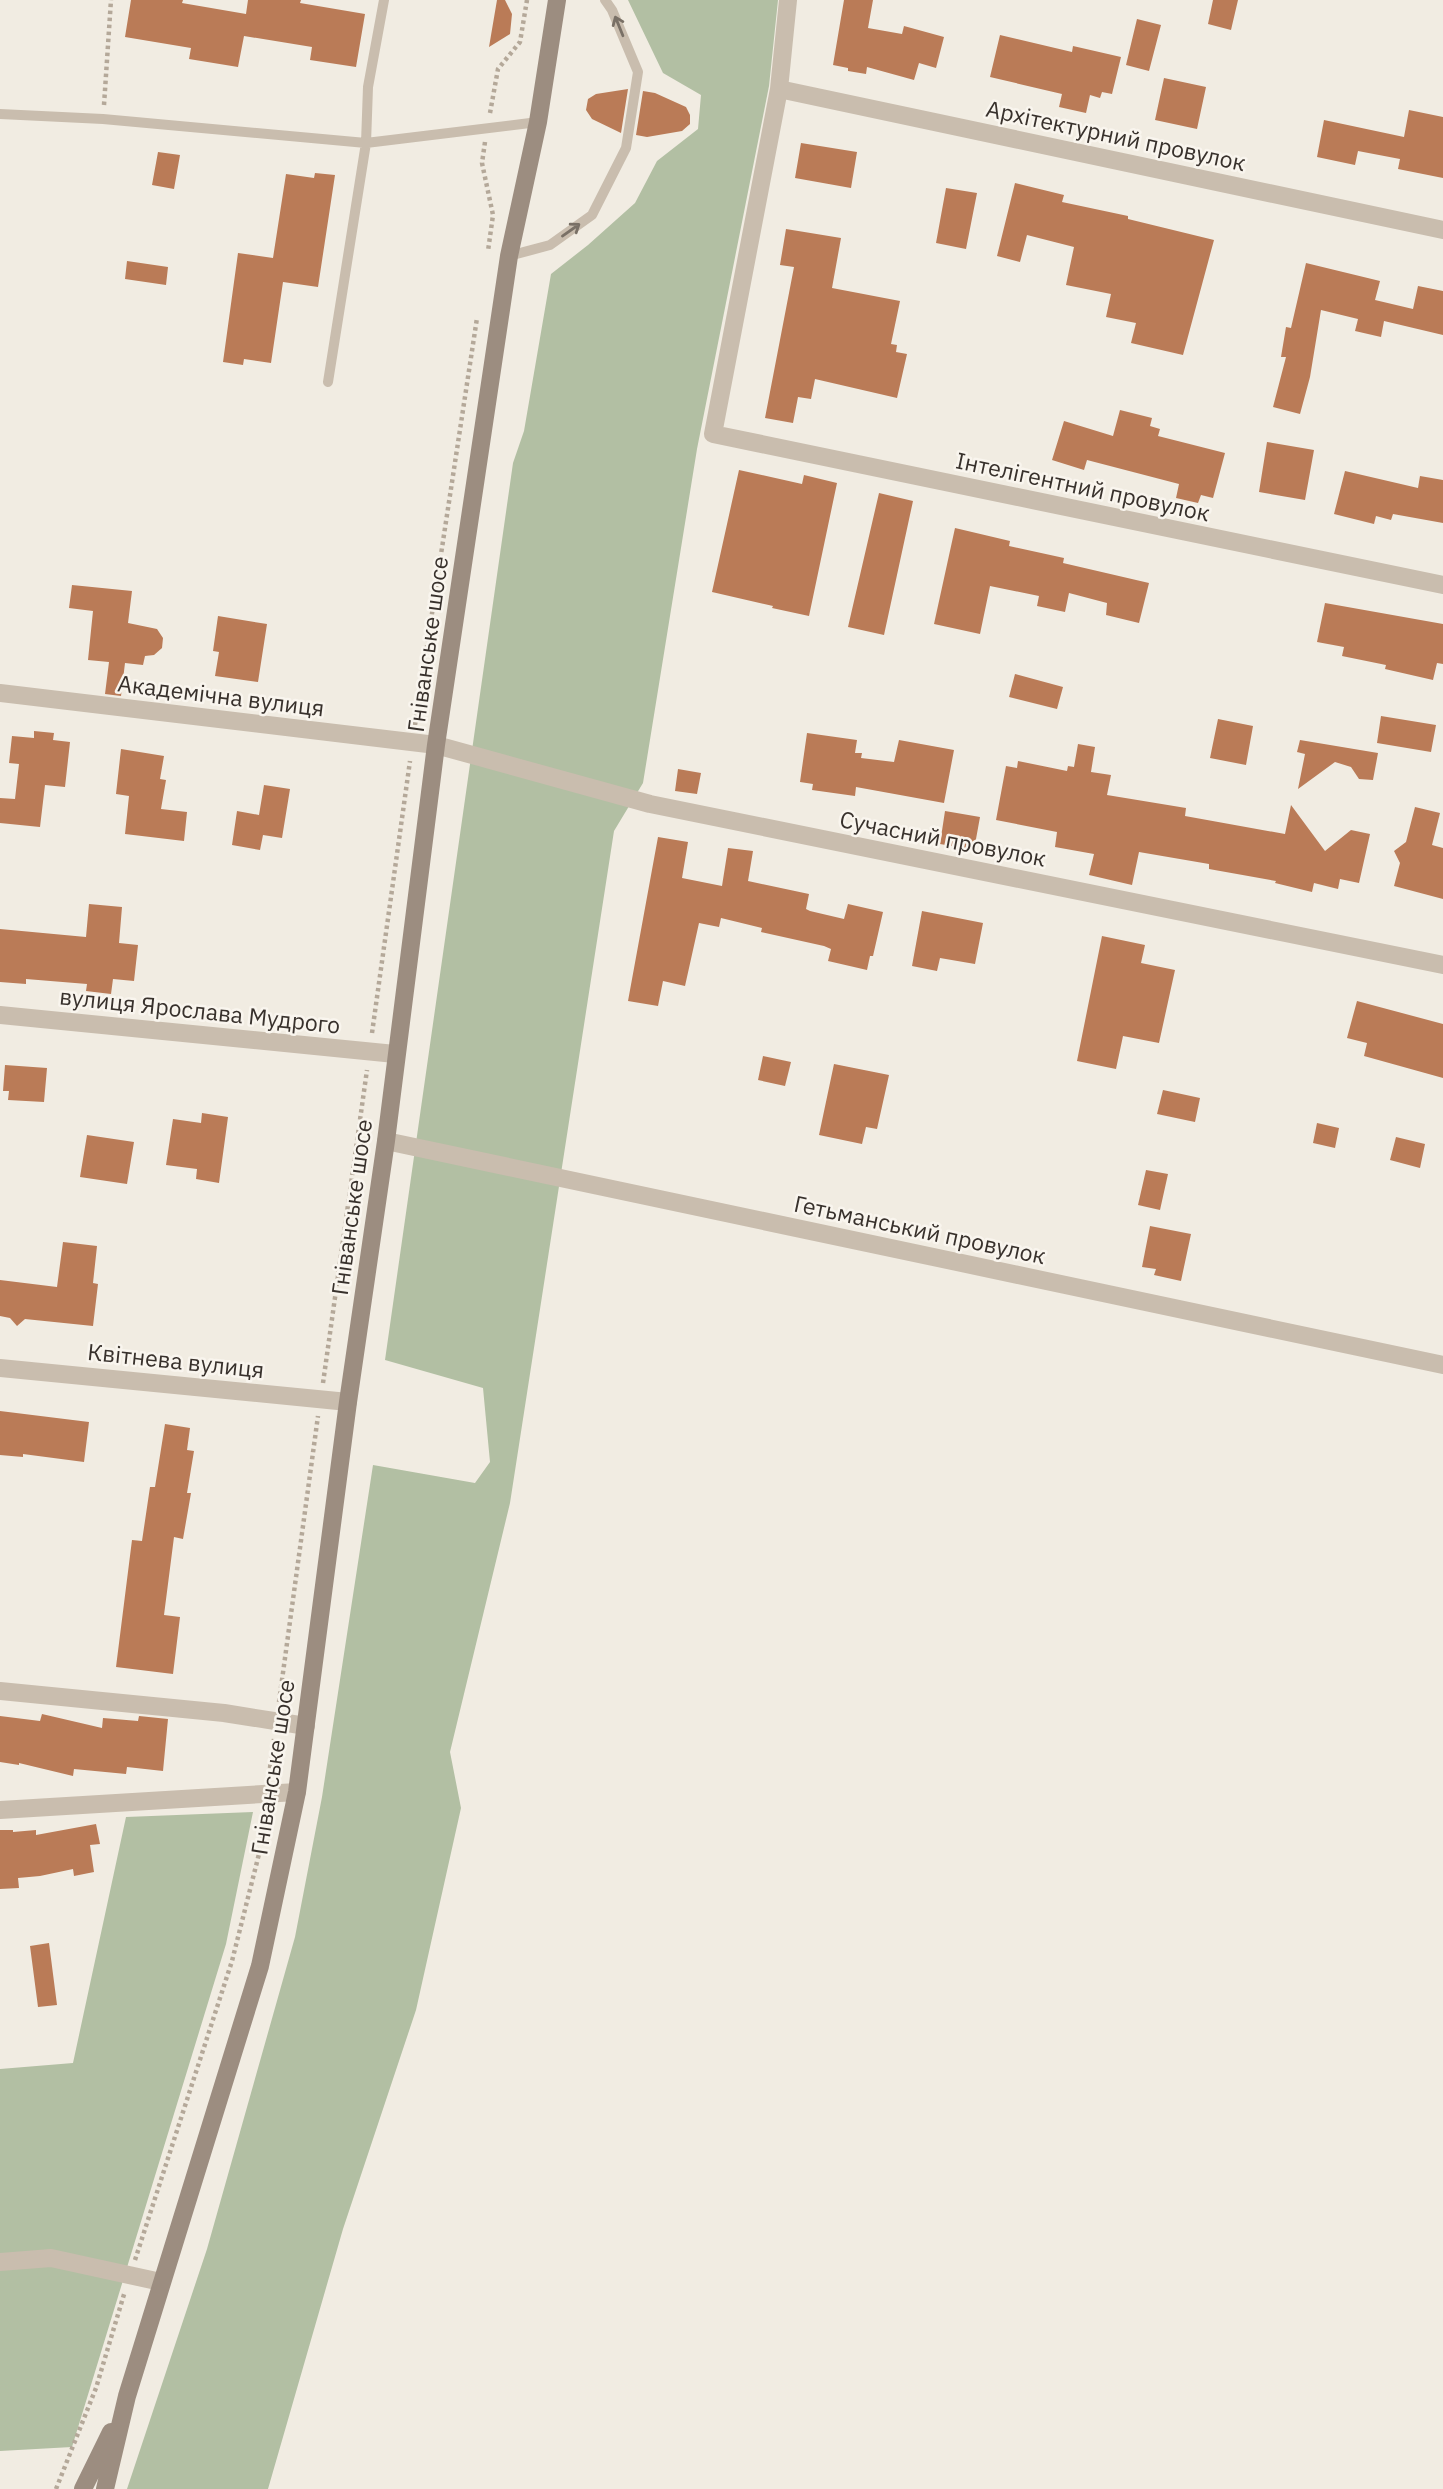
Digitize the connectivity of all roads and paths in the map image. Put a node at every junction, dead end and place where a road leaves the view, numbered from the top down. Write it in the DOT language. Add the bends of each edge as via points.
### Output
graph roads {
  1 [pos="111,0"];
  2 [pos="384,0"];
  3 [pos="527,0"];
  4 [pos="557,0"];
  5 [pos="605,0"];
  6 [pos="788,0"];
  7 [pos="779,89"];
  8 [pos="0,114"];
  9 [pos="103,120"];
  10 [pos="538,122"];
  11 [pos="487,127"];
  12 [pos="366,143"];
  13 [pos="1443,230"];
  14 [pos="487,256"];
  15 [pos="509,257"];
  16 [pos="478,310"];
  17 [pos="328,382"];
  18 [pos="1443,585"];
  19 [pos="0,693"];
  20 [pos="412,743"];
  21 [pos="436,746"];
  22 [pos="1443,965"];
  23 [pos="0,1015"];
  24 [pos="370,1051"];
  25 [pos="395,1054"];
  26 [pos="386,1141"];
  27 [pos="1443,1365"];
  28 [pos="0,1368"];
  29 [pos="320,1399"];
  30 [pos="348,1402"];
  31 [pos="0,1691"];
  32 [pos="277,1721"];
  33 [pos="306,1726"];
  34 [pos="297,1792"];
  35 [pos="267,1794"];
  36 [pos="0,1810"];
  37 [pos="0,2262"];
  38 [pos="130,2275"];
  39 [pos="161,2282"];
  40 [pos="125,2404"];
  41 [pos="56,2489"];
  42 [pos="83,2489"];
  43 [pos="105,2489"];
  1 -- 9 [label="path"];
  2 -- 12 [label="lane" via="368,87"];
  3 -- 11 [label="path" via="520,42 498,69"];
  4 -- 10 [label="main road, Гніванське шосе"];
  15 -- 5 [label="lane, one-way" via="550,245 593,215 626,148 638,72"];
  6 -- 7 [label="street"];
  7 -- 13 [label="street, Архітектурний провулок"];
  7 -- 18 [label="street, Інтелігентний провулок" via="713,435"];
  8 -- 9 [label="lane"];
  9 -- 12 [label="lane"];
  10 -- 11 [label="lane"];
  10 -- 15 [label="main road, Гніванське шосе"];
  11 -- 12 [label="lane"];
  11 -- 14 [label="path" via="482,163 493,215"];
  12 -- 17 [label="lane"];
  15 -- 21 [label="main road, Гніванське шосе"];
  16 -- 20 [label="path"];
  19 -- 20 [label="street, Академічна вулиця"];
  20 -- 21 [label="street, Академічна вулиця"];
  20 -- 24 [label="path"];
  21 -- 22 [label="street, Сучасний провулок" via="650,804"];
  21 -- 25 [label="main road, Гніванське шосе"];
  23 -- 24 [label="street, вулиця Ярослава Мудрого"];
  24 -- 25 [label="street, вулиця Ярослава Мудрого"];
  24 -- 29 [label="path"];
  25 -- 26 [label="main road, Гніванське шосе"];
  26 -- 27 [label="street, Гетьманський провулок"];
  26 -- 30 [label="main road, Гніванське шосе"];
  28 -- 29 [label="street, Квітнева вулиця"];
  29 -- 30 [label="street, Квітнева вулиця"];
  29 -- 32 [label="path"];
  30 -- 33 [label="main road, Гніванське шосе"];
  31 -- 32 [label="street"];
  32 -- 33 [label="street"];
  32 -- 35 [label="path"];
  33 -- 34 [label="main road, Гніванське шосе"];
  34 -- 35 [label="street"];
  34 -- 39 [label="main road, Гніванське шосе" via="260,1966"];
  35 -- 36 [label="street"];
  35 -- 38 [label="path" via="262,1842 232,1961"];
  37 -- 38 [label="street" via="51,2258"];
  38 -- 39 [label="street"];
  38 -- 41 [label="path" via="96,2388"];
  39 -- 40 [label="main road, Гніванське шосе"];
  40 -- 42 [label="main road, Гніванське шосе"];
  40 -- 43 [label="main road, Гніванське шосе"];
}
